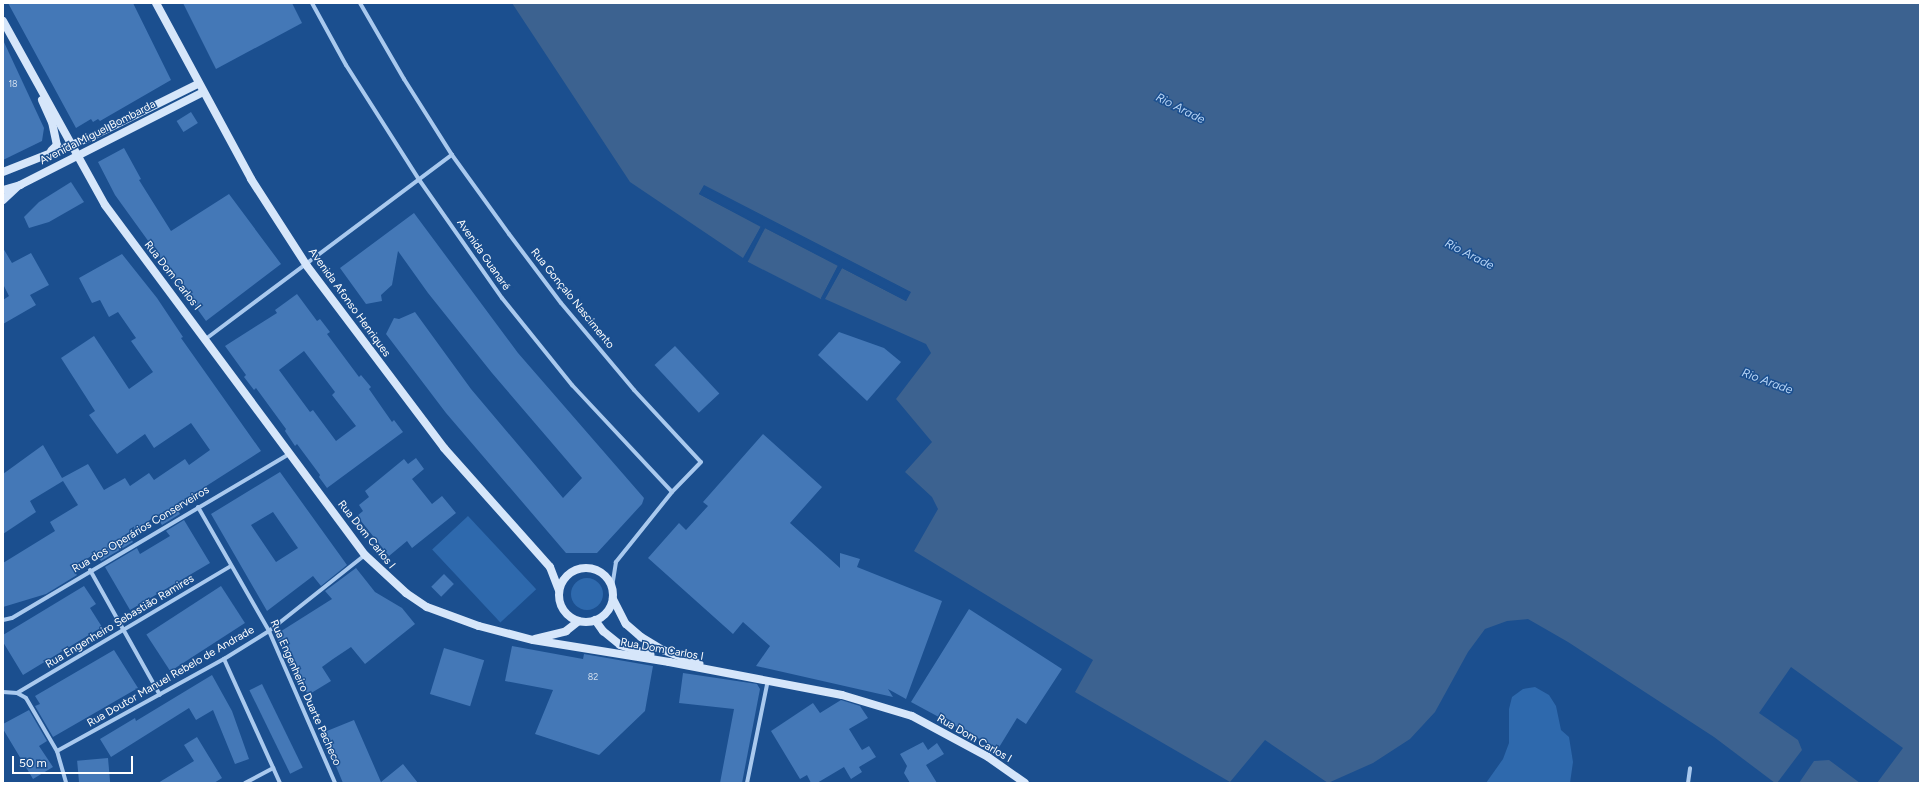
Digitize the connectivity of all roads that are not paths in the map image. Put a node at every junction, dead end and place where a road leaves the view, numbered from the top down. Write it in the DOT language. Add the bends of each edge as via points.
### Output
graph roads {
  1 [pos="156,3"];
  2 [pos="312,3"];
  3 [pos="360,3"];
  4 [pos="3,20"];
  5 [pos="16,43"];
  6 [pos="200,88"];
  7 [pos="72,145"];
  8 [pos="45,155"];
  9 [pos="452,155"];
  10 [pos="78,156"];
  11 [pos="3,172"];
  12 [pos="420,181"];
  13 [pos="20,185"];
  14 [pos="3,190"];
  15 [pos="3,200"];
  16 [pos="306,266"];
  17 [pos="207,338"];
  18 [pos="289,454"];
  19 [pos="672,492"];
  20 [pos="198,507"];
  21 [pos="365,555"];
  22 [pos="231,566"];
  23 [pos="90,570"];
  24 [pos="612,587"];
  25 [pos="559,590"];
  26 [pos="613,599"];
  27 [pos="3,620"];
  28 [pos="596,620"];
  29 [pos="579,621"];
  30 [pos="124,631"];
  31 [pos="269,631"];
  32 [pos="533,640"];
  33 [pos="224,659"];
  34 [pos="669,662"];
  35 [pos="718,672"];
  36 [pos="768,680"];
  37 [pos="3,692"];
  38 [pos="17,693"];
  39 [pos="160,695"];
  40 [pos="57,751"];
  41 [pos="273,768"];
  42 [pos="1690,768"];
  43 [pos="66,783"];
  44 [pos="245,783"];
  45 [pos="280,783"];
  46 [pos="335,783"];
  47 [pos="747,783"];
  48 [pos="1025,783"];
  49 [pos="1688,783"];
  1 -- 6 [label="street, Avenida Afonso Henriques"];
  2 -- 12 [label="street, Avenida Guanaré" via="346,65"];
  3 -- 9 [label="street, Rua Gonçalo Nascimento"];
  4 -- 5 [label="street, Rua Dom Carlos I"];
  5 -- 7 [label="street, Rua Dom Carlos I"];
  5 -- 8 [label="street, Rua Dom Carlos I" via="52,122 57,145"];
  6 -- 7 [label="street, Avenida Miguel Bombarda"];
  6 -- 10 [label="street, Avenida Miguel Bombarda"];
  6 -- 16 [label="street, Avenida Afonso Henriques" via="251,179"];
  7 -- 8 [label="street, Avenida Miguel Bombarda"];
  7 -- 10 [label="street, Rua Dom Carlos I"];
  8 -- 11 [label="street, Avenida Miguel Bombarda"];
  9 -- 12 [label="street"];
  9 -- 19 [label="street, Rua Gonçalo Nascimento" via="561,303 634,390 701,462"];
  10 -- 13 [label="street, Avenida Miguel Bombarda"];
  10 -- 17 [label="street, Rua Dom Carlos I" via="105,205 164,287"];
  12 -- 16 [label="street"];
  12 -- 19 [label="street, Avenida Guanaré" via="502,298 572,385"];
  13 -- 14 [label="street, Avenida Miguel Bombarda"];
  13 -- 15 [label="street"];
  16 -- 17 [label="street"];
  16 -- 25 [label="street, Avenida Afonso Henriques" via="444,448 550,567"];
  17 -- 18 [label="street, Rua Dom Carlos I"];
  18 -- 20 [label="street, Rua dos Operários Conserveiros"];
  18 -- 21 [label="street, Rua Dom Carlos I"];
  19 -- 24 [label="street, Rua Gonçalo Nascimento" via="616,562"];
  20 -- 22 [label="street, Rua Engenheiro Duarte Pacheco"];
  20 -- 23 [label="street, Rua dos Operários Conserveiros"];
  21 -- 31 [label="street, Rua Doutor Manuel Rebelo de Andrade"];
  21 -- 32 [label="street, Rua Dom Carlos I" via="386,577 427,607 479,626"];
  22 -- 30 [label="street, Rua Engenheiro Sebastião Ramires"];
  22 -- 31 [label="street, Rua Engenheiro Duarte Pacheco"];
  23 -- 27 [label="street, Rua dos Operários Conserveiros" via="12,618"];
  23 -- 30 [label="street"];
  24 -- 25 [label="street" via="603,574 593,568 582,568 567,576"];
  24 -- 26 [label="street"];
  25 -- 29 [label="street" via="562,607 569,616"];
  26 -- 28 [label="street" via="609,609"];
  26 -- 35 [label="street" via="626,624 641,637 662,650"];
  28 -- 29 [label="street"];
  28 -- 34 [label="street" via="604,631 620,644"];
  29 -- 32 [label="street" via="566,631"];
  30 -- 38 [label="street, Rua Engenheiro Sebastião Ramires"];
  30 -- 39 [label="street"];
  31 -- 33 [label="street, Rua Doutor Manuel Rebelo de Andrade"];
  31 -- 46 [label="street, Rua Engenheiro Duarte Pacheco"];
  32 -- 34 [label="street, Rua Dom Carlos I"];
  33 -- 39 [label="street, Rua Doutor Manuel Rebelo de Andrade"];
  33 -- 41 [label="street"];
  34 -- 35 [label="street, Rua Dom Carlos I"];
  35 -- 36 [label="street, Rua Dom Carlos I"];
  36 -- 47 [label="street"];
  36 -- 48 [label="street, Rua Dom Carlos I" via="842,695 912,716 988,757"];
  37 -- 38 [label="street"];
  38 -- 40 [label="street" via="26,698"];
  39 -- 40 [label="street, Rua Doutor Manuel Rebelo de Andrade"];
  40 -- 43 [label="street"];
  41 -- 44 [label="street"];
  41 -- 45 [label="street"];
  42 -- 49 [label="street"];
}
